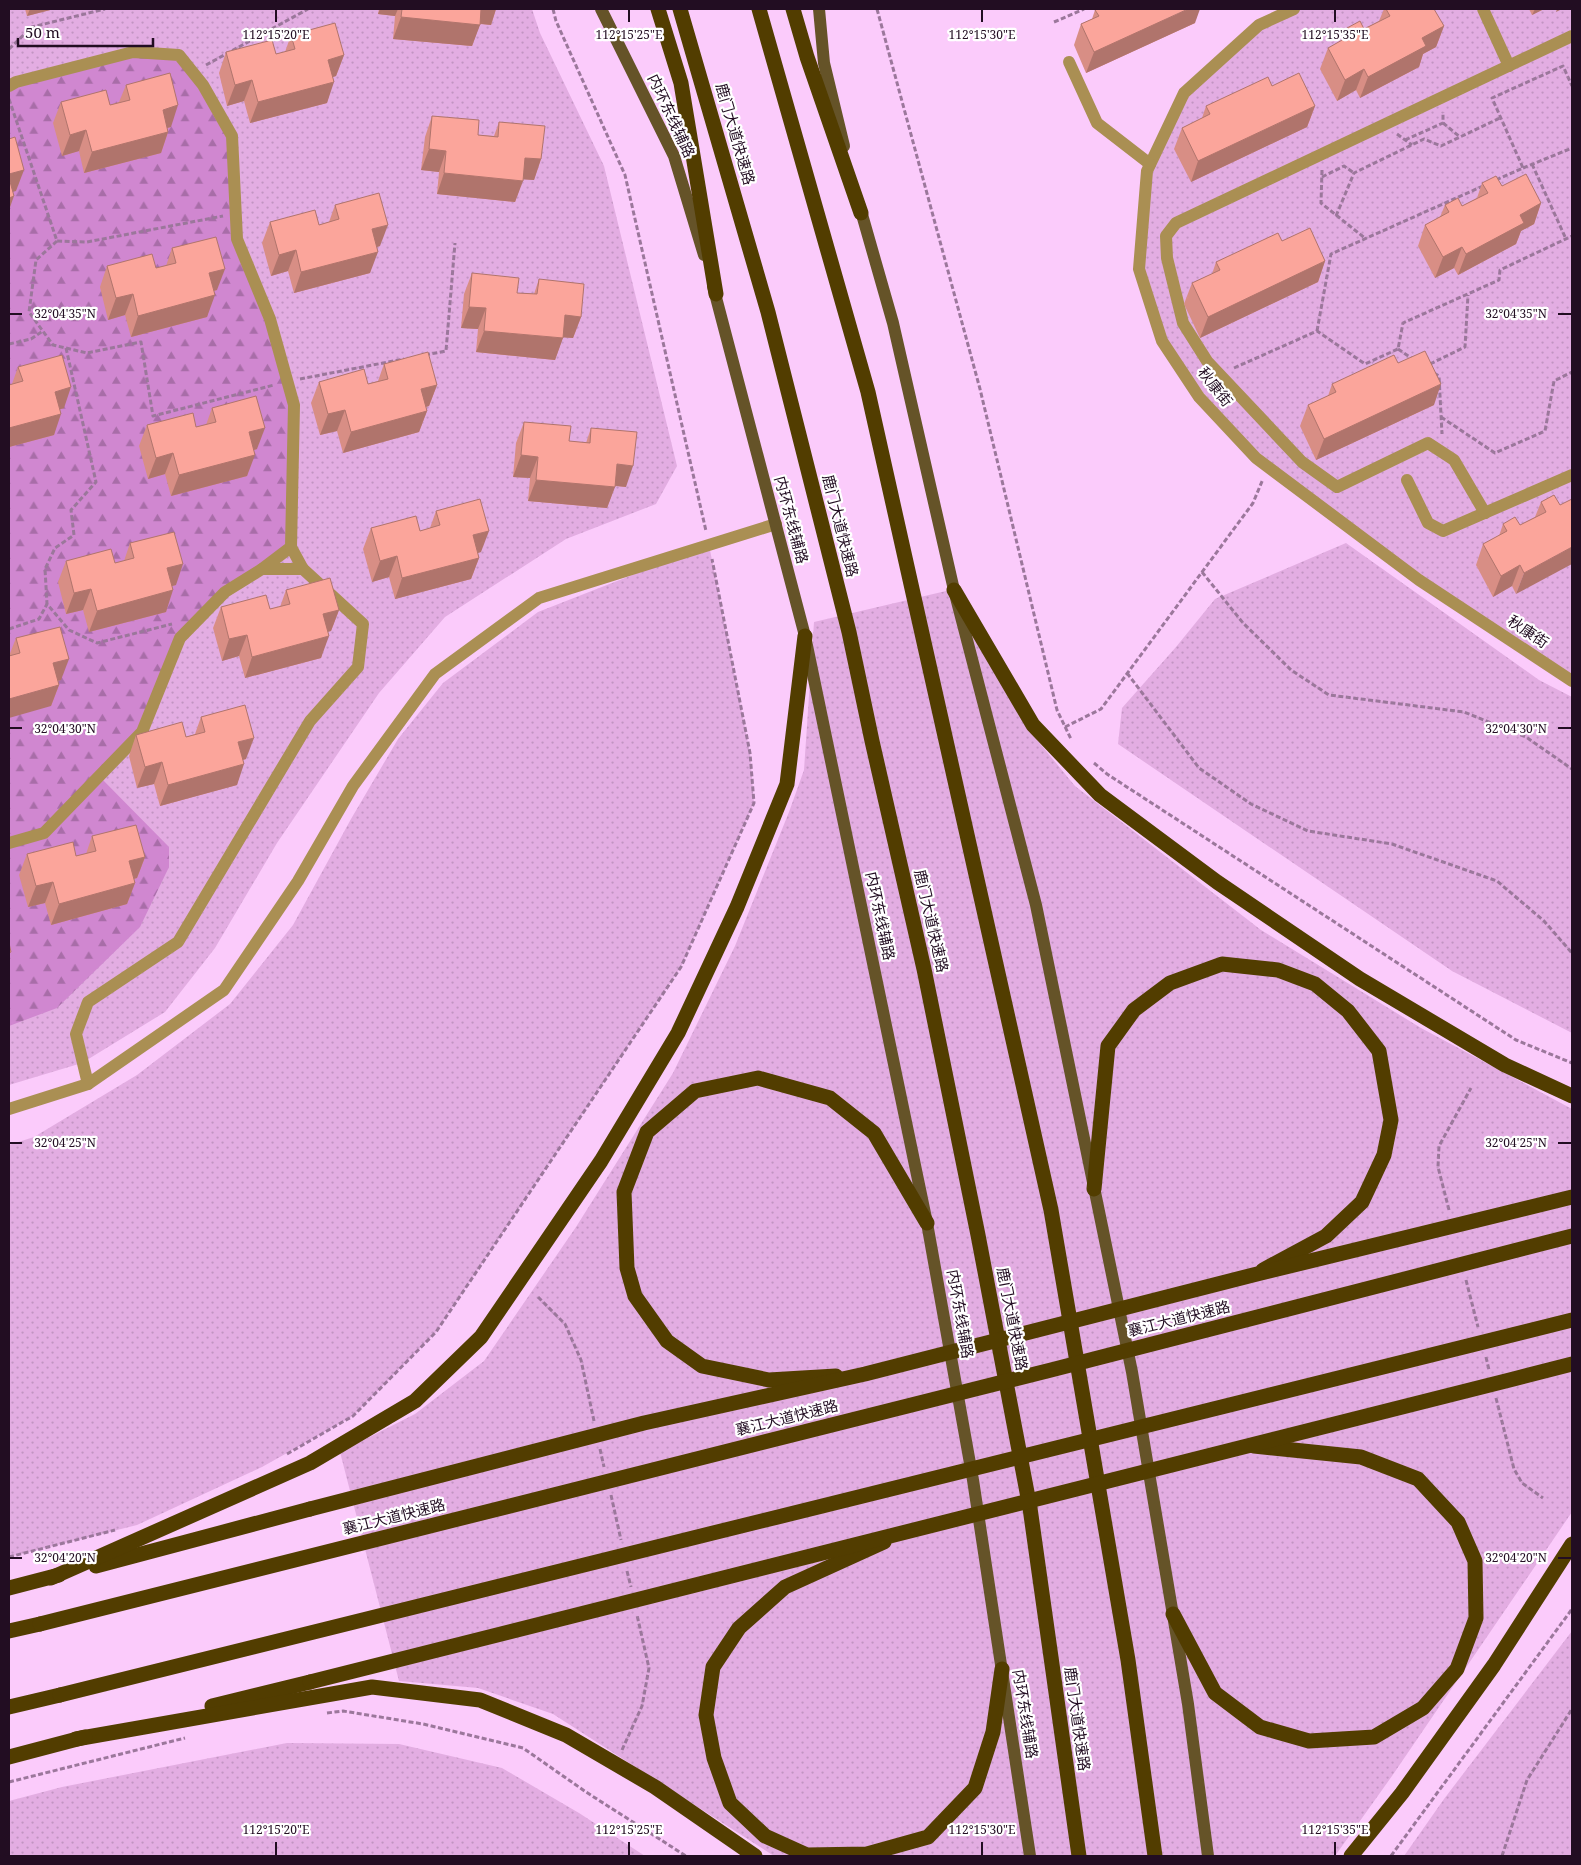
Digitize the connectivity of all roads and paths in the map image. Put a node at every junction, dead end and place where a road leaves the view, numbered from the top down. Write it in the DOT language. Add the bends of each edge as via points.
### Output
graph roads {
  1 [pos="105,9"];
  2 [pos="308,9"];
  3 [pos="553,9"];
  4 [pos="601,9"];
  5 [pos="658,9"];
  6 [pos="680,9"];
  7 [pos="759,9"];
  8 [pos="793,9"];
  9 [pos="820,9"];
  10 [pos="876,9"];
  11 [pos="1084,9"];
  12 [pos="1294,9"];
  13 [pos="1483,9"];
  14 [pos="1054,22"];
  15 [pos="1572,36"];
  16 [pos="9,49"];
  17 [pos="1069,62"];
  18 [pos="1509,66"];
  19 [pos="193,72"];
  20 [pos="9,86"];
  21 [pos="1572,86"];
  22 [pos="1444,97"];
  23 [pos="9,98"];
  24 [pos="1500,118"];
  25 [pos="1443,123"];
  26 [pos="1460,137"];
  27 [pos="1405,140"];
  28 [pos="1572,148"];
  29 [pos="1323,154"];
  30 [pos="1150,164"];
  31 [pos="1532,164"];
  32 [pos="1522,168"];
  33 [pos="1354,173"];
  34 [pos="1322,177"];
  35 [pos="861,213"];
  36 [pos="236,214"];
  37 [pos="1336,216"];
  38 [pos="1572,236"];
  39 [pos="1366,239"];
  40 [pos="1566,239"];
  41 [pos="57,241"];
  42 [pos="455,243"];
  43 [pos="716,294"];
  44 [pos="1468,294"];
  45 [pos="1317,331"];
  46 [pos="43,332"];
  47 [pos="9,344"];
  48 [pos="66,348"];
  49 [pos="1398,349"];
  50 [pos="418,356"];
  51 [pos="409,358"];
  52 [pos="1418,362"];
  53 [pos="1425,367"];
  54 [pos="1432,371"];
  55 [pos="1572,372"];
  56 [pos="1220,374"];
  57 [pos="287,381"];
  58 [pos="1441,417"];
  59 [pos="1428,442"];
  60 [pos="1268,467"];
  61 [pos="1572,475"];
  62 [pos="1407,480"];
  63 [pos="1485,513"];
  64 [pos="776,524"];
  65 [pos="710,545"];
  66 [pos="292,547"];
  67 [pos="262,569"];
  68 [pos="303,569"];
  69 [pos="1202,572"];
  70 [pos="954,590"];
  71 [pos="47,604"];
  72 [pos="195,623"];
  73 [pos="9,629"];
  74 [pos="804,636"];
  75 [pos="1128,673"];
  76 [pos="1572,681"];
  77 [pos="1065,726"];
  78 [pos="1072,740"];
  79 [pos="1088,758"];
  80 [pos="1572,769"];
  81 [pos="9,844"];
  82 [pos="1572,954"];
  83 [pos="1572,1063"];
  84 [pos="88,1084"];
  85 [pos="1471,1088"];
  86 [pos="1572,1096"];
  87 [pos="9,1109"];
  88 [pos="1094,1189"];
  89 [pos="1572,1197"];
  90 [pos="1450,1214"];
  91 [pos="927,1223"];
  92 [pos="1572,1236"];
  93 [pos="1464,1270"];
  94 [pos="1253,1275"];
  95 [pos="538,1297"];
  96 [pos="1572,1320"];
  97 [pos="1481,1336"];
  98 [pos="1486,1355"];
  99 [pos="1572,1364"];
  100 [pos="865,1374"];
  101 [pos="1490,1374"];
  102 [pos="1495,1393"];
  103 [pos="596,1428"];
  104 [pos="1254,1446"];
  105 [pos="600,1447"];
  106 [pos="279,1458"];
  107 [pos="606,1476"];
  108 [pos="608,1486"];
  109 [pos="1543,1498"];
  110 [pos="118,1529"];
  111 [pos="906,1532"];
  112 [pos="621,1543"];
  113 [pos="1572,1544"];
  114 [pos="9,1558"];
  115 [pos="626,1562"];
  116 [pos="52,1578"];
  117 [pos="9,1588"];
  118 [pos="632,1591"];
  119 [pos="1572,1609"];
  120 [pos="636,1611"];
  121 [pos="1174,1614"];
  122 [pos="9,1631"];
  123 [pos="1002,1669"];
  124 [pos="9,1707"];
  125 [pos="1572,1709"];
  126 [pos="324,1714"];
  127 [pos="193,1736"];
  128 [pos="76,1739"];
  129 [pos="622,1750"];
  130 [pos="9,1757"];
  131 [pos="9,1782"];
  132 [pos="686,1856"];
  133 [pos="755,1856"];
  134 [pos="1030,1856"];
  135 [pos="1079,1856"];
  136 [pos="1155,1856"];
  137 [pos="1208,1856"];
  138 [pos="1351,1856"];
  139 [pos="1392,1856"];
  140 [pos="1502,1856"];
  1 -- 16 [label="path" via="32,28"];
  2 -- 19 [label="path"];
  3 -- 65 [label="path" via="625,175"];
  4 -- 43 [label="main road, 内环东线辅路" via="674,156"];
  5 -- 43 [label="highway" via="681,83"];
  6 -- 135 [label="highway, 鹿门大道快速路" via="768,312 849,632 924,969 1030,1508"];
  7 -- 136 [label="highway" via="868,392 1051,1210 1128,1660"];
  8 -- 35 [label="highway"];
  9 -- 35 [label="main road" via="824,63"];
  10 -- 77 [label="path" via="980,389 1056,710"];
  11 -- 14 [label="path"];
  12 -- 30 [label="street, 秋康街" via="1259,25 1184,94"];
  13 -- 18 [label="street"];
  15 -- 18 [label="street"];
  17 -- 30 [label="street" via="1097,123"];
  18 -- 22 [label="street"];
  19 -- 20 [label="street" via="179,55 133,52"];
  19 -- 36 [label="street" via="232,136"];
  21 -- 24 [label="path" via="1563,66 1554,70 1492,98"];
  22 -- 25 [label="path"];
  22 -- 29 [label="street"];
  23 -- 41 [label="path"];
  24 -- 26 [label="path"];
  24 -- 32 [label="path"];
  25 -- 26 [label="path"];
  25 -- 27 [label="path"];
  26 -- 33 [label="path" via="1441,146 1424,140"];
  28 -- 31 [label="path"];
  29 -- 34 [label="path"];
  29 -- 56 [label="street" via="1176,223 1166,236 1167,258 1183,323 1207,361"];
  30 -- 60 [label="street, 秋康街" via="1146,171 1139,269 1162,341 1199,397"];
  31 -- 32 [label="path"];
  31 -- 40 [label="path"];
  32 -- 39 [label="path"];
  33 -- 34 [label="path" via="1344,166"];
  33 -- 37 [label="path"];
  34 -- 37 [label="path" via="1321,203"];
  35 -- 70 [label="main road" via="893,323"];
  36 -- 41 [label="path" via="86,242"];
  36 -- 57 [label="street" via="237,239 270,319"];
  37 -- 39 [label="path"];
  38 -- 40 [label="path"];
  39 -- 45 [label="path" via="1331,254"];
  40 -- 44 [label="path" via="1500,270 1499,280"];
  41 -- 46 [label="path" via="36,260 29,312"];
  42 -- 50 [label="path" via="446,351"];
  43 -- 64 [label="main road, 内环东线辅路"];
  44 -- 49 [label="path" via="1403,323"];
  44 -- 53 [label="path" via="1465,347"];
  45 -- 49 [label="path" via="1365,364"];
  45 -- 56 [label="path"];
  46 -- 47 [label="path" via="31,339"];
  46 -- 48 [label="path" via="54,345"];
  48 -- 57 [label="path" via="86,353 141,342 153,416"];
  48 -- 71 [label="path" via="96,482 71,510 74,535 54,548 45,569"];
  49 -- 52 [label="path"];
  51 -- 57 [label="path"];
  54 -- 58 [label="path" via="1439,376"];
  55 -- 58 [label="path" via="1554,381 1545,431 1495,453"];
  56 -- 59 [label="street" via="1302,462 1337,487"];
  57 -- 66 [label="street" via="294,405"];
  58 -- 59 [label="path" via="1442,436"];
  59 -- 63 [label="street" via="1454,460"];
  60 -- 69 [label="path" via="1253,502"];
  60 -- 76 [label="street, 秋康街" via="1419,580"];
  61 -- 63 [label="street"];
  62 -- 63 [label="street" via="1428,524 1444,531"];
  64 -- 65 [label="street"];
  64 -- 74 [label="main road, 内环东线辅路"];
  65 -- 84 [label="street" via="539,598 435,674 353,786 298,881 224,990"];
  65 -- 106 [label="path" via="750,753 754,803 682,967 436,1332 353,1416"];
  66 -- 67 [label="street"];
  66 -- 68 [label="street"];
  67 -- 68 [label="street"];
  67 -- 72 [label="street" via="225,592"];
  68 -- 84 [label="street" via="363,624 358,667 310,720 178,942 88,1002 76,1034"];
  69 -- 75 [label="path"];
  69 -- 80 [label="path" via="1243,624 1291,670 1329,695 1464,712 1526,737"];
  70 -- 86 [label="highway" via="1033,725 1100,795 1217,882 1360,979 1505,1065"];
  70 -- 88 [label="main road" via="1036,905"];
  71 -- 72 [label="path" via="69,630 97,643 174,624"];
  71 -- 73 [label="path" via="39,619"];
  72 -- 81 [label="street" via="180,638 142,732 44,833"];
  74 -- 91 [label="main road, 内环东线辅路"];
  74 -- 116 [label="highway" via="787,784 733,916 678,1034 601,1161 481,1337 415,1401 310,1464"];
  75 -- 77 [label="path" via="1101,709"];
  75 -- 82 [label="path" via="1199,768 1251,804 1308,831 1392,844 1497,882 1544,921"];
  77 -- 78 [label="path"];
  79 -- 83 [label="path" via="1107,774 1516,1040"];
  84 -- 87 [label="street"];
  85 -- 90 [label="path" via="1439,1146 1438,1167"];
  88 -- 94 [label="highway, bridge" via="1108,1046 1134,1010 1170,983 1222,964 1278,970 1315,984 1348,1011 1379,1051 1391,1120 1384,1155 1362,1202 1326,1236"];
  88 -- 121 [label="main road" via="1132,1372"];
  89 -- 94 [label="highway, bridge"];
  91 -- 100 [label="highway, bridge" via="874,1133 830,1098 758,1078 695,1091 647,1132 624,1192 627,1268 636,1296 667,1341 702,1366 770,1380"];
  91 -- 123 [label="main road, 内环东线辅路" via="973,1480"];
  92 -- 122 [label="highway, 襄江大道快速路, bridge"];
  93 -- 97 [label="path"];
  94 -- 100 [label="highway, bridge"];
  95 -- 103 [label="path" via="565,1324 581,1360"];
  96 -- 124 [label="highway, bridge"];
  98 -- 101 [label="path"];
  99 -- 104 [label="highway, bridge"];
  100 -- 116 [label="highway, bridge" via="644,1424"];
  102 -- 109 [label="path" via="1514,1468 1522,1483"];
  104 -- 111 [label="highway, bridge"];
  104 -- 121 [label="highway" via="1361,1457 1418,1479 1458,1522 1475,1561 1476,1618 1457,1669 1423,1708 1374,1737 1309,1741 1260,1726 1215,1693"];
  105 -- 107 [label="path"];
  108 -- 112 [label="path"];
  110 -- 114 [label="path"];
  111 -- 123 [label="highway, bridge" via="785,1587 740,1628 712,1666 706,1715 714,1758 730,1803 765,1836 807,1855 867,1854 928,1837 975,1788 993,1732"];
  111 -- 128 [label="highway, bridge"];
  113 -- 138 [label="highway" via="1494,1665"];
  115 -- 118 [label="path"];
  116 -- 117 [label="highway"];
  119 -- 139 [label="path"];
  120 -- 129 [label="path" via="649,1668 642,1706"];
  121 -- 137 [label="main road"];
  123 -- 134 [label="main road, 内环东线辅路"];
  125 -- 140 [label="path" via="1527,1780"];
  126 -- 132 [label="path" via="343,1711 423,1724 523,1748"];
  127 -- 131 [label="path"];
  128 -- 130 [label="highway"];
  128 -- 133 [label="highway" via="372,1687 480,1700 566,1736 655,1787"];
}
